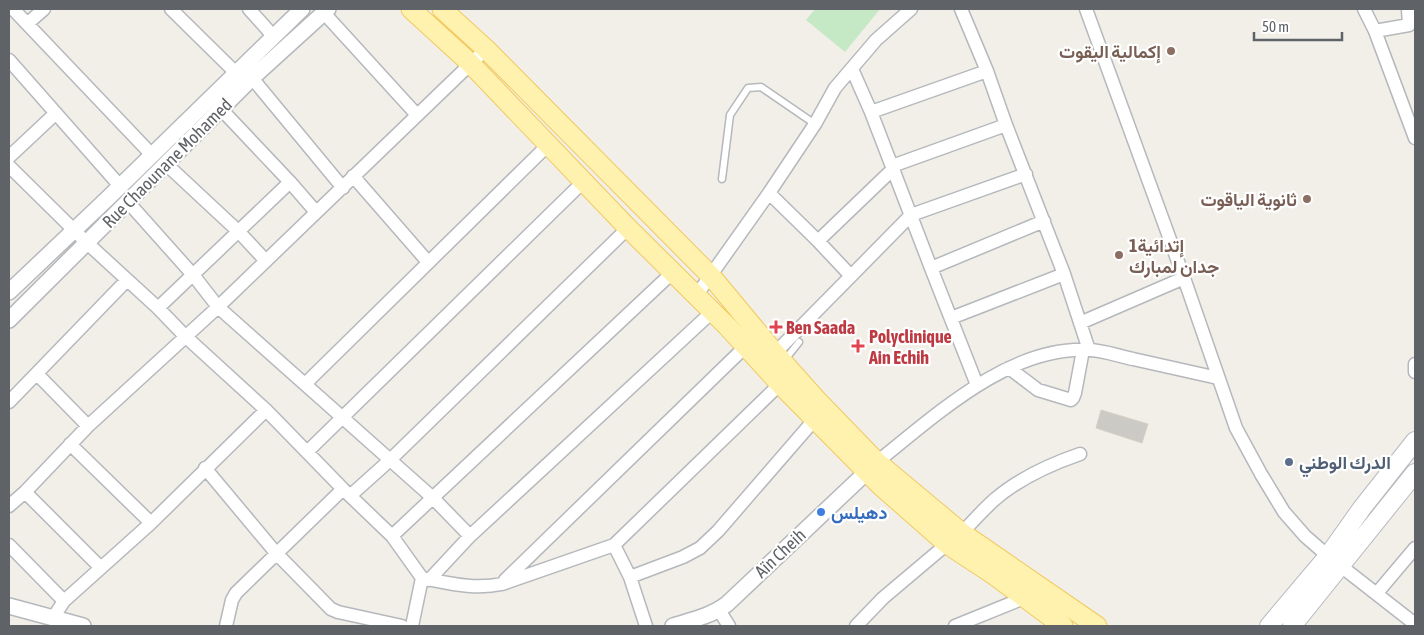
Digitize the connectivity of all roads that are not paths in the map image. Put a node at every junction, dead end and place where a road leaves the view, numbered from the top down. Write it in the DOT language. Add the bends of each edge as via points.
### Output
graph roads {
  1 [pos="13,9"];
  2 [pos="44,9"];
  3 [pos="170,9"];
  4 [pos="249,9"];
  5 [pos="302,9"];
  6 [pos="411,9"];
  7 [pos="442,9"];
  8 [pos="911,9"];
  9 [pos="961,9"];
  10 [pos="1086,9"];
  11 [pos="1364,9"];
  12 [pos="1408,9"];
  13 [pos="326,11"];
  14 [pos="28,23"];
  15 [pos="1412,24"];
  16 [pos="1375,31"];
  17 [pos="274,37"];
  18 [pos="486,49"];
  19 [pos="9,60"];
  20 [pos="470,63"];
  21 [pos="852,68"];
  22 [pos="987,72"];
  23 [pos="236,73"];
  24 [pos="252,78"];
  25 [pos="221,109"];
  26 [pos="871,112"];
  27 [pos="56,113"];
  28 [pos="417,115"];
  29 [pos="815,124"];
  30 [pos="1006,125"];
  31 [pos="1415,138"];
  32 [pos="549,144"];
  33 [pos="152,155"];
  34 [pos="9,157"];
  35 [pos="166,164"];
  36 [pos="9,166"];
  37 [pos="893,168"];
  38 [pos="1026,174"];
  39 [pos="353,176"];
  40 [pos="722,179"];
  41 [pos="290,182"];
  42 [pos="583,182"];
  43 [pos="120,186"];
  44 [pos="342,188"];
  45 [pos="769,193"];
  46 [pos="128,202"];
  47 [pos="316,212"];
  48 [pos="911,215"];
  49 [pos="1044,221"];
  50 [pos="628,228"];
  51 [pos="75,230"];
  52 [pos="239,232"];
  53 [pos="818,241"];
  54 [pos="86,242"];
  55 [pos="266,261"];
  56 [pos="428,262"];
  57 [pos="931,268"];
  58 [pos="672,273"];
  59 [pos="1064,274"];
  60 [pos="194,276"];
  61 [pos="711,276"];
  62 [pos="851,276"];
  63 [pos="1184,278"];
  64 [pos="127,280"];
  65 [pos="9,292"];
  66 [pos="696,296"];
  67 [pos="218,307"];
  68 [pos="158,308"];
  69 [pos="712,312"];
  70 [pos="951,318"];
  71 [pos="9,320"];
  72 [pos="1080,324"];
  73 [pos="186,336"];
  74 [pos="799,342"];
  75 [pos="746,347"];
  76 [pos="1086,350"];
  77 [pos="779,358"];
  78 [pos="1415,364"];
  79 [pos="1008,368"];
  80 [pos="1415,372"];
  81 [pos="37,374"];
  82 [pos="1218,378"];
  83 [pos="305,384"];
  84 [pos="780,384"];
  85 [pos="977,384"];
  86 [pos="9,402"];
  87 [pos="266,410"];
  88 [pos="343,418"];
  89 [pos="815,419"];
  90 [pos="88,426"];
  91 [pos="1415,441"];
  92 [pos="70,444"];
  93 [pos="307,452"];
  94 [pos="1080,454"];
  95 [pos="390,460"];
  96 [pos="872,467"];
  97 [pos="205,468"];
  98 [pos="1415,473"];
  99 [pos="25,492"];
  100 [pos="347,492"];
  101 [pos="434,498"];
  102 [pos="9,506"];
  103 [pos="151,523"];
  104 [pos="392,536"];
  105 [pos="470,536"];
  106 [pos="954,539"];
  107 [pos="9,545"];
  108 [pos="614,545"];
  109 [pos="1415,548"];
  110 [pos="276,553"];
  111 [pos="1334,561"];
  112 [pos="100,568"];
  113 [pos="630,577"];
  114 [pos="425,579"];
  115 [pos="502,584"];
  116 [pos="1376,593"];
  117 [pos="1024,598"];
  118 [pos="64,601"];
  119 [pos="9,606"];
  120 [pos="719,610"];
  121 [pos="53,618"];
  122 [pos="1415,624"];
  123 [pos="729,625"];
  124 [pos="84,626"];
  125 [pos="226,626"];
  126 [pos="402,626"];
  127 [pos="412,626"];
  128 [pos="646,626"];
  129 [pos="673,626"];
  130 [pos="856,626"];
  131 [pos="955,626"];
  132 [pos="1063,626"];
  133 [pos="1097,626"];
  134 [pos="1269,626"];
  135 [pos="1292,626"];
  1 -- 14 [label="street"];
  2 -- 14 [label="street"];
  3 -- 23 [label="street"];
  4 -- 17 [label="street"];
  5 -- 17 [label="street, Rue Chaounane Mohamed"];
  6 -- 20 [label="main road"];
  7 -- 18 [label="main road"];
  8 -- 21 [label="street" via="876,40"];
  9 -- 22 [label="street"];
  10 -- 63 [label="street"];
  11 -- 16 [label="street"];
  12 -- 15 [label="street"];
  13 -- 24 [label="street, Rue Chaounane Mohamed"];
  13 -- 28 [label="street"];
  14 -- 33 [label="street"];
  15 -- 16 [label="street"];
  16 -- 31 [label="street"];
  17 -- 23 [label="street, Rue Chaounane Mohamed"];
  18 -- 20 [label="street"];
  18 -- 61 [label="main road"];
  19 -- 27 [label="street"];
  20 -- 28 [label="street"];
  20 -- 32 [label="main road"];
  21 -- 26 [label="street"];
  21 -- 29 [label="street" via="835,88"];
  22 -- 26 [label="street"];
  22 -- 30 [label="street"];
  23 -- 33 [label="street, Rue Chaounane Mohamed"];
  24 -- 25 [label="street, Rue Chaounane Mohamed"];
  24 -- 44 [label="street"];
  25 -- 35 [label="street, Rue Chaounane Mohamed"];
  25 -- 41 [label="street"];
  26 -- 37 [label="street"];
  27 -- 34 [label="street"];
  27 -- 43 [label="street"];
  28 -- 39 [label="street"];
  29 -- 40 [label="lane" via="761,87 748,88 730,114"];
  29 -- 45 [label="street"];
  30 -- 37 [label="street"];
  30 -- 38 [label="street"];
  32 -- 42 [label="main road"];
  32 -- 56 [label="street"];
  33 -- 43 [label="street, Rue Chaounane Mohamed"];
  35 -- 46 [label="street, Rue Chaounane Mohamed"];
  35 -- 52 [label="street"];
  36 -- 51 [label="street"];
  37 -- 48 [label="street"];
  37 -- 53 [label="street"];
  38 -- 48 [label="street"];
  38 -- 49 [label="street"];
  39 -- 44 [label="street"];
  39 -- 56 [label="street"];
  41 -- 47 [label="street"];
  41 -- 52 [label="street"];
  42 -- 50 [label="main road"];
  42 -- 88 [label="street"];
  43 -- 51 [label="street, Rue Chaounane Mohamed"];
  44 -- 47 [label="street"];
  45 -- 53 [label="street"];
  45 -- 61 [label="street"];
  46 -- 54 [label="street, Rue Chaounane Mohamed"];
  46 -- 60 [label="street"];
  47 -- 55 [label="street"];
  48 -- 57 [label="street"];
  48 -- 62 [label="street"];
  49 -- 57 [label="street"];
  49 -- 59 [label="street"];
  50 -- 58 [label="main road"];
  50 -- 95 [label="street"];
  51 -- 54 [label="street"];
  51 -- 65 [label="street, Rue Chaounane Mohamed"];
  52 -- 55 [label="street"];
  52 -- 60 [label="street"];
  53 -- 62 [label="street"];
  54 -- 64 [label="street"];
  54 -- 71 [label="street, Rue Chaounane Mohamed"];
  55 -- 67 [label="street"];
  56 -- 83 [label="street"];
  57 -- 70 [label="street"];
  58 -- 66 [label="main road"];
  58 -- 101 [label="street"];
  59 -- 70 [label="street"];
  59 -- 72 [label="street"];
  60 -- 67 [label="street"];
  60 -- 68 [label="street"];
  61 -- 66 [label="street"];
  61 -- 77 [label="main road"];
  62 -- 77 [label="street"];
  63 -- 72 [label="street"];
  63 -- 82 [label="street"];
  64 -- 68 [label="street"];
  64 -- 81 [label="street"];
  66 -- 69 [label="main road"];
  67 -- 73 [label="street"];
  67 -- 83 [label="street"];
  68 -- 73 [label="street"];
  69 -- 75 [label="main road"];
  69 -- 105 [label="street"];
  70 -- 85 [label="street"];
  72 -- 76 [label="street"];
  73 -- 87 [label="street"];
  73 -- 90 [label="street"];
  74 -- 77 [label="lane"];
  75 -- 84 [label="main road"];
  75 -- 115 [label="street"];
  76 -- 79 [label="street" via="1066,350"];
  76 -- 79 [label="street" via="1074,398 1070,400 1038,390"];
  76 -- 82 [label="street"];
  77 -- 96 [label="main road"];
  78 -- 80 [label="street"];
  79 -- 85 [label="street"];
  81 -- 86 [label="street"];
  81 -- 90 [label="street"];
  82 -- 111 [label="street" via="1236,428 1270,489 1305,536"];
  83 -- 88 [label="street"];
  84 -- 89 [label="main road"];
  84 -- 108 [label="street"];
  85 -- 96 [label="street"];
  87 -- 93 [label="street"];
  87 -- 97 [label="street"];
  88 -- 93 [label="street"];
  88 -- 95 [label="street"];
  89 -- 96 [label="main road"];
  89 -- 113 [label="street" via="700,548 683,558"];
  90 -- 92 [label="street"];
  91 -- 111 [label="main road" via="1362,508"];
  92 -- 99 [label="street"];
  92 -- 103 [label="street"];
  93 -- 100 [label="street"];
  94 -- 106 [label="street" via="1007,490"];
  95 -- 100 [label="street"];
  95 -- 101 [label="street"];
  96 -- 106 [label="main road"];
  96 -- 120 [label="street, Aïn Cheih"];
  97 -- 103 [label="street"];
  97 -- 110 [label="street"];
  98 -- 111 [label="main road"];
  99 -- 102 [label="street"];
  99 -- 112 [label="street"];
  100 -- 104 [label="street"];
  100 -- 110 [label="street"];
  101 -- 104 [label="street"];
  101 -- 105 [label="street"];
  103 -- 112 [label="street"];
  104 -- 114 [label="street"];
  105 -- 114 [label="street"];
  106 -- 117 [label="main road"];
  106 -- 130 [label="street" via="883,598"];
  106 -- 133 [label="main road"];
  107 -- 118 [label="street"];
  108 -- 113 [label="street"];
  108 -- 115 [label="street"];
  109 -- 116 [label="street"];
  110 -- 125 [label="street" via="236,593"];
  110 -- 126 [label="street" via="331,609"];
  111 -- 116 [label="street"];
  111 -- 134 [label="main road"];
  111 -- 135 [label="main road"];
  112 -- 118 [label="street"];
  113 -- 128 [label="street"];
  114 -- 115 [label="street" via="465,586"];
  114 -- 127 [label="street"];
  116 -- 122 [label="street"];
  117 -- 131 [label="street"];
  117 -- 132 [label="main road"];
  118 -- 121 [label="street"];
  119 -- 121 [label="street"];
  120 -- 123 [label="street"];
  120 -- 129 [label="street"];
  121 -- 124 [label="street"];
}
